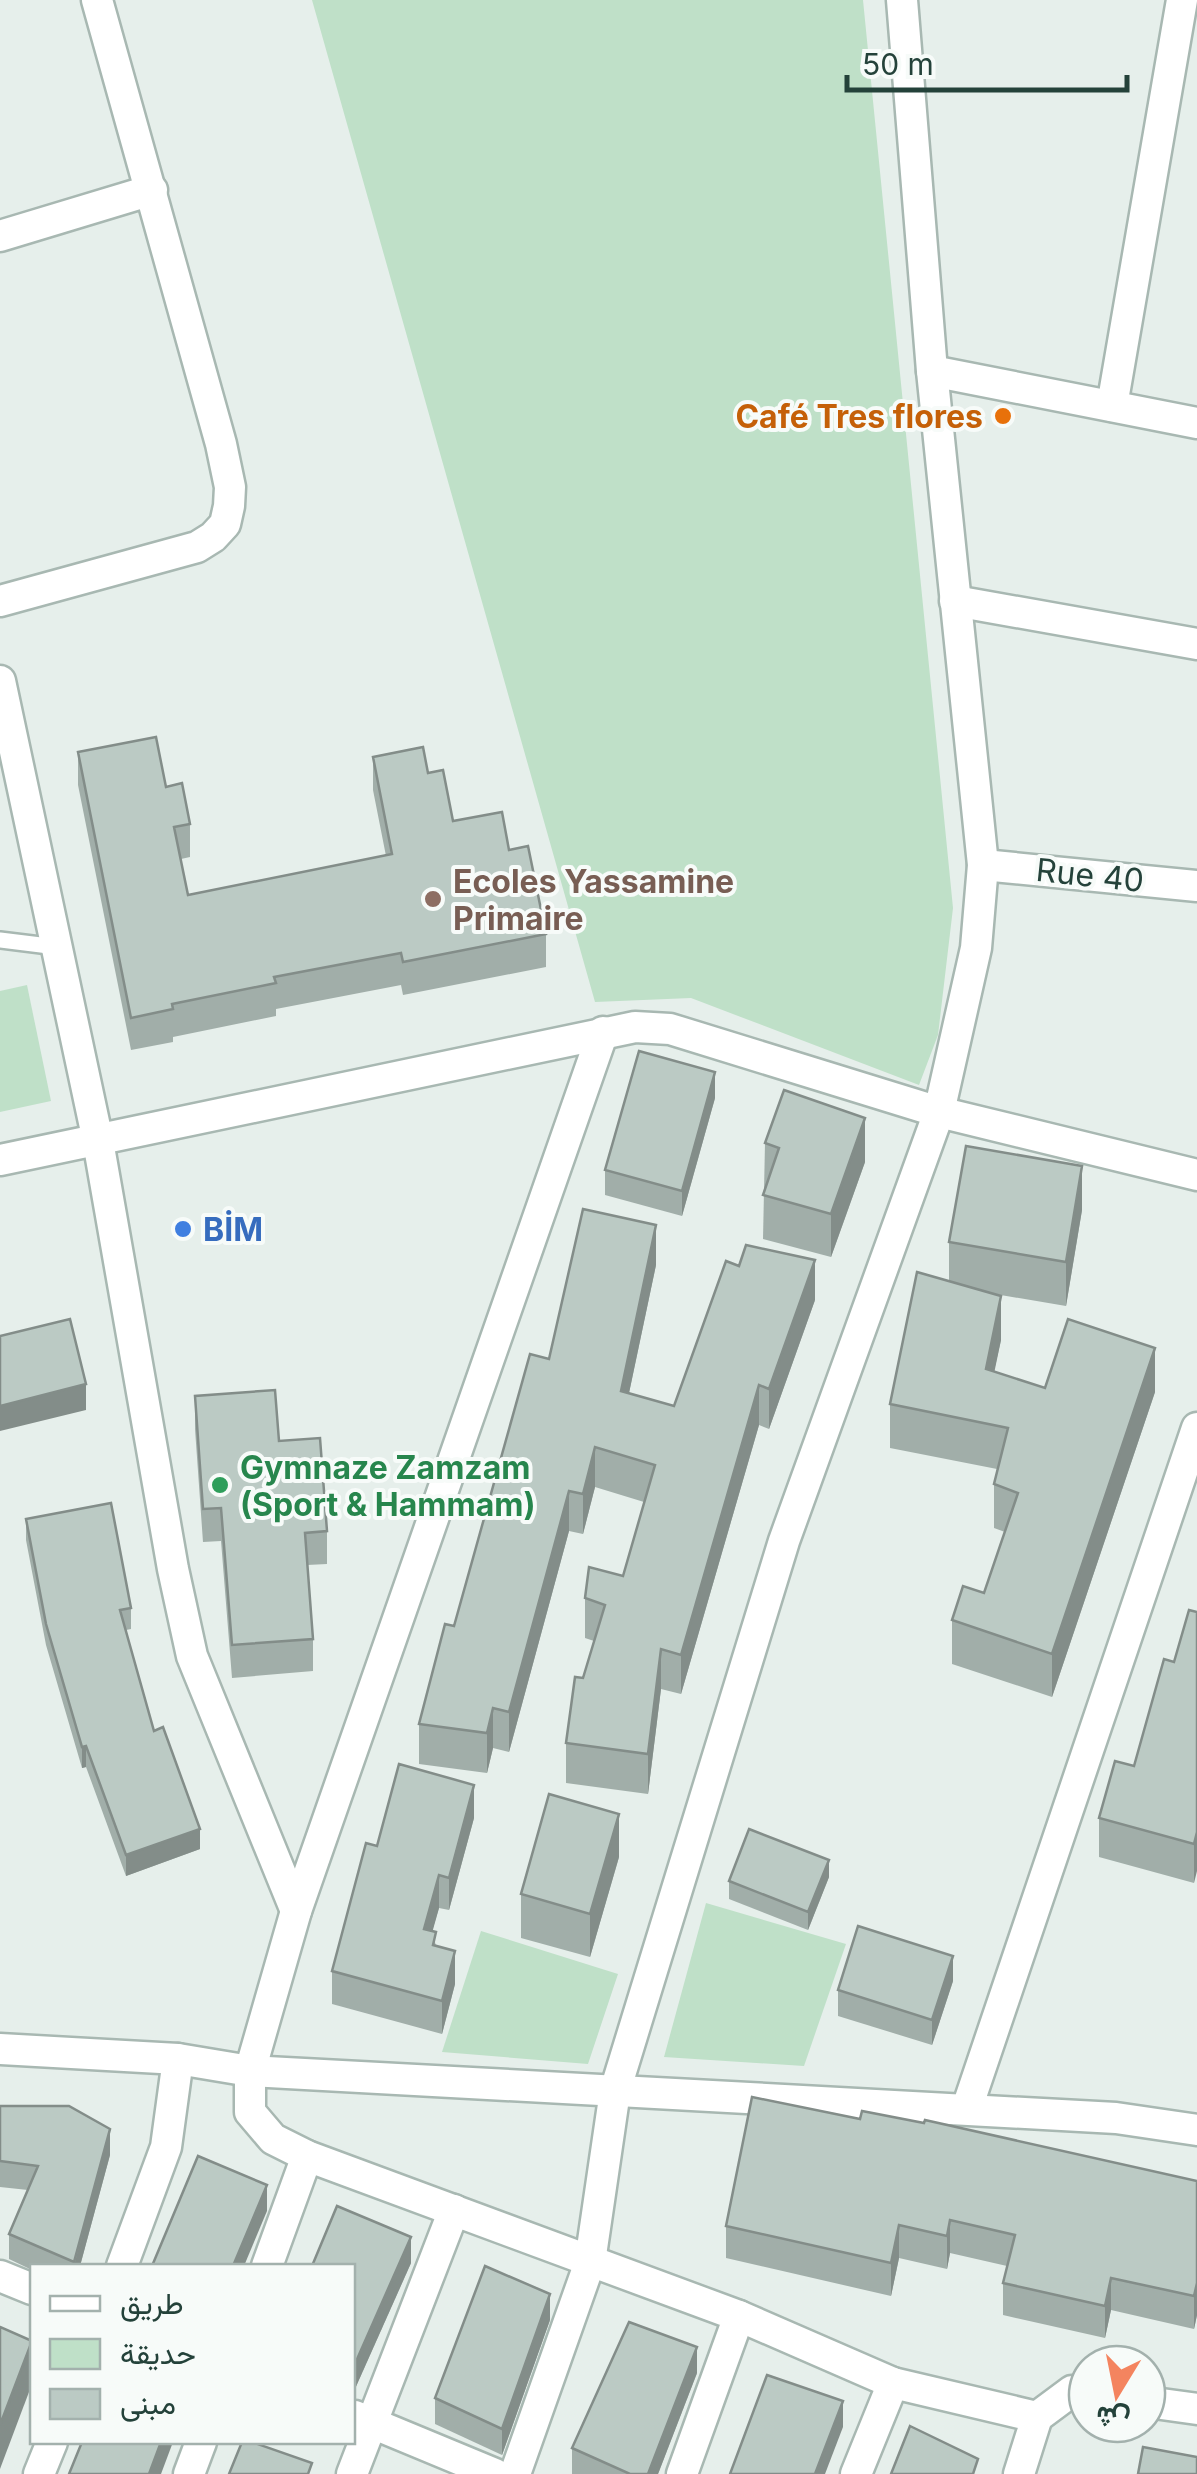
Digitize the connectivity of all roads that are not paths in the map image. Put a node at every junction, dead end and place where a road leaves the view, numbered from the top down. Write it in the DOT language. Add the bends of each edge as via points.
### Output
graph roads {
  1 [pos="97,0"];
  2 [pos="902,0"];
  3 [pos="1182,0"];
  4 [pos="152,190"];
  5 [pos="0,236"];
  6 [pos="932,371"];
  7 [pos="1112,406"];
  8 [pos="1197,423"];
  9 [pos="0,601"];
  10 [pos="955,601"];
  11 [pos="1197,644"];
  12 [pos="0,681"];
  13 [pos="983,865"];
  14 [pos="1197,886"];
  15 [pos="0,940"];
  16 [pos="56,948"];
  17 [pos="603,1032"];
  18 [pos="938,1112"];
  19 [pos="98,1141"];
  20 [pos="0,1160"];
  21 [pos="1197,1175"];
  22 [pos="1197,1428"];
  23 [pos="296,1911"];
  24 [pos="0,2049"];
  25 [pos="178,2059"];
  26 [pos="250,2070"];
  27 [pos="614,2090"];
  28 [pos="967,2108"];
  29 [pos="1197,2130"];
  30 [pos="307,2156"];
  31 [pos="454,2210"];
  32 [pos="590,2262"];
  33 [pos="123,2264"];
  34 [pos="267,2264"];
  35 [pos="0,2276"];
  36 [pos="30,2288"];
  37 [pos="739,2316"];
  38 [pos="893,2383"];
  39 [pos="1067,2395"];
  40 [pos="1167,2405"];
  41 [pos="1197,2410"];
  42 [pos="1037,2418"];
  43 [pos="362,2419"];
  44 [pos="51,2444"];
  45 [pos="200,2444"];
  46 [pos="39,2474"];
  47 [pos="188,2474"];
  48 [pos="352,2474"];
  49 [pos="495,2474"];
  50 [pos="516,2474"];
  51 [pos="682,2474"];
  52 [pos="856,2474"];
  53 [pos="1020,2474"];
  1 -- 4 [label="street"];
  2 -- 6 [label="street"];
  3 -- 7 [label="street"];
  4 -- 5 [label="street"];
  4 -- 9 [label="street" via="221,444 230,487 224,524 196,547"];
  6 -- 7 [label="street"];
  6 -- 10 [label="street"];
  7 -- 8 [label="street"];
  10 -- 11 [label="street"];
  10 -- 13 [label="street"];
  12 -- 16 [label="street"];
  13 -- 14 [label="street, Rue 40"];
  13 -- 18 [label="street" via="976,948"];
  15 -- 16 [label="lane"];
  16 -- 19 [label="street"];
  17 -- 18 [label="street" via="670,1028"];
  17 -- 19 [label="street"];
  17 -- 23 [label="street"];
  18 -- 21 [label="street"];
  18 -- 27 [label="street" via="784,1541"];
  19 -- 20 [label="street"];
  19 -- 23 [label="street" via="192,1656"];
  22 -- 28 [label="street"];
  23 -- 26 [label="street"];
  24 -- 25 [label="street"];
  25 -- 26 [label="street"];
  25 -- 33 [label="street" via="166,2148"];
  26 -- 27 [label="street"];
  26 -- 30 [label="street" via="250,2112 274,2138"];
  27 -- 28 [label="street"];
  27 -- 32 [label="street"];
  28 -- 29 [label="street"];
  30 -- 31 [label="street"];
  30 -- 34 [label="street"];
  31 -- 32 [label="street"];
  31 -- 43 [label="street"];
  32 -- 37 [label="street"];
  32 -- 50 [label="street"];
  35 -- 36 [label="street"];
  37 -- 38 [label="street"];
  37 -- 51 [label="street"];
  38 -- 42 [label="street"];
  38 -- 52 [label="street"];
  39 -- 42 [label="street"];
  40 -- 41 [label="street"];
  42 -- 53 [label="street"];
  43 -- 48 [label="street"];
  43 -- 49 [label="street"];
  44 -- 46 [label="street"];
  45 -- 47 [label="street"];
}
